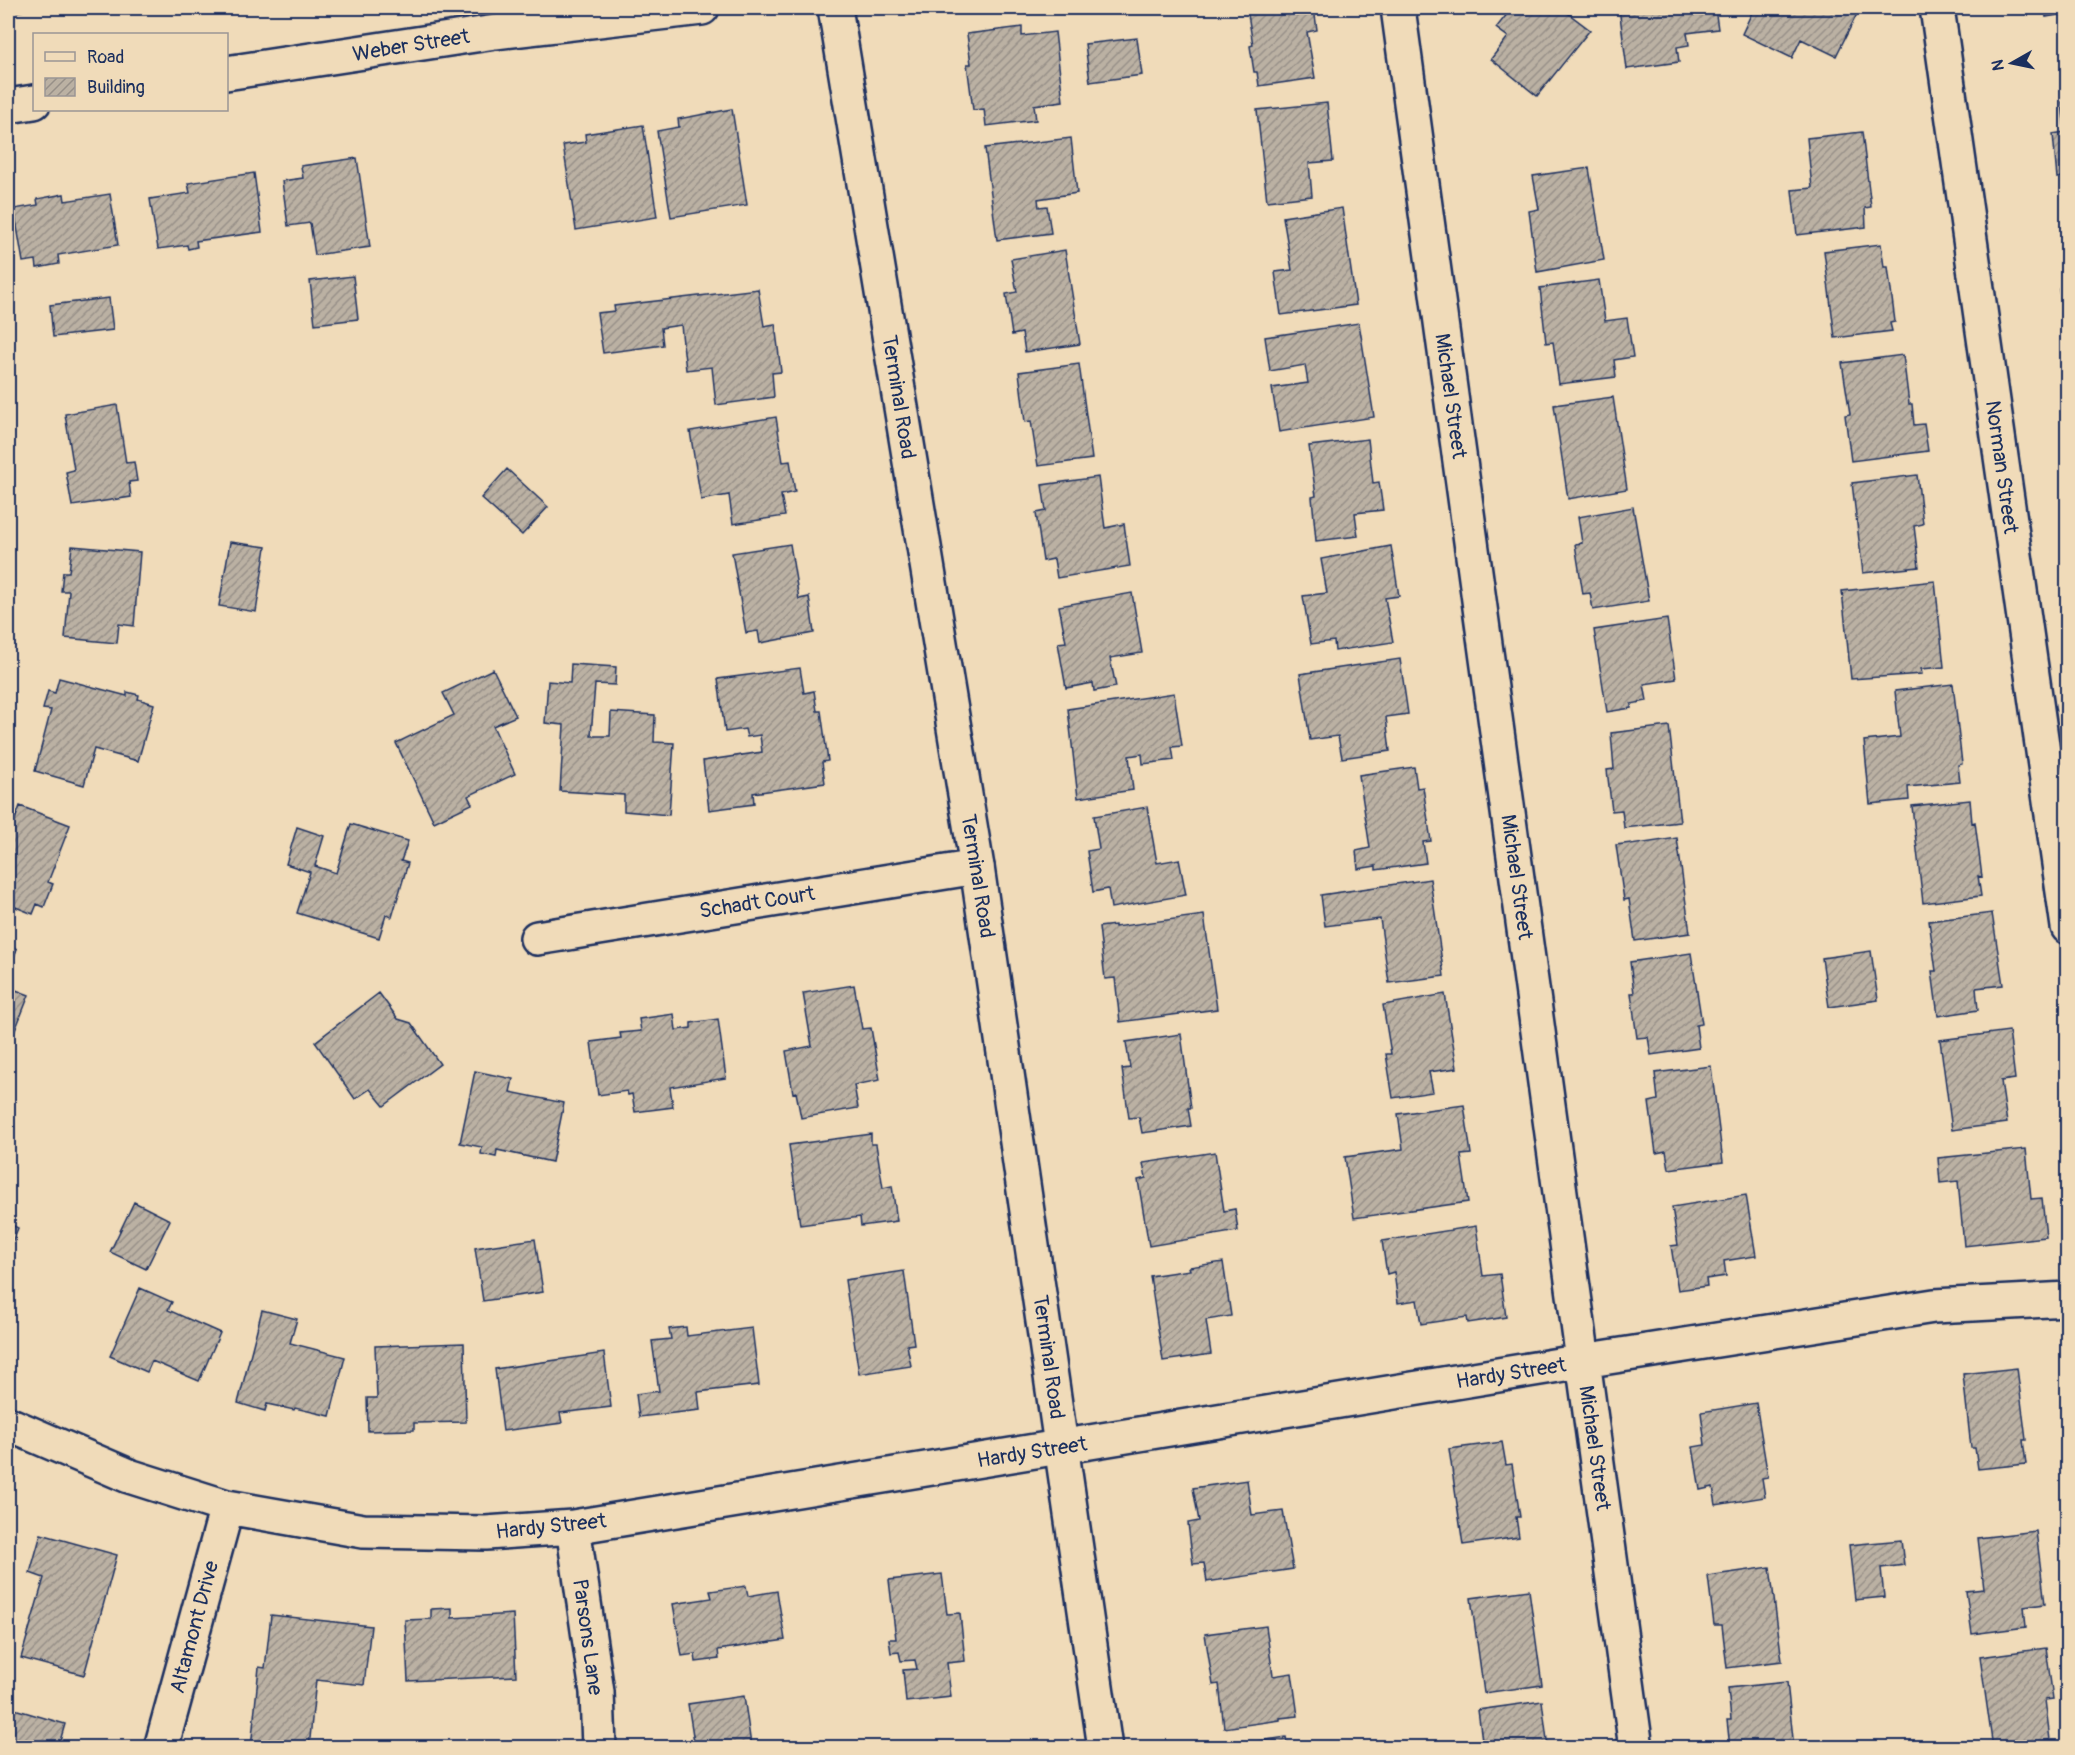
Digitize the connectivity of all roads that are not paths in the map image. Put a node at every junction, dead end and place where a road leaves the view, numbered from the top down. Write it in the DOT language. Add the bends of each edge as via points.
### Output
graph roads {
  1 [pos="702,8"];
  2 [pos="835,8"];
  3 [pos="1398,8"];
  4 [pos="1938,8"];
  5 [pos="228,73"];
  6 [pos="33,102"];
  7 [pos="8,106"];
  8 [pos="977,867"];
  9 [pos="2067,927"];
  10 [pos="537,938"];
  11 [pos="2067,1299"];
  12 [pos="1583,1361"];
  13 [pos="8,1424"];
  14 [pos="1063,1447"];
  15 [pos="227,1507"];
  16 [pos="573,1527"];
  17 [pos="161,1748"];
  18 [pos="599,1748"];
  19 [pos="1105,1748"];
  20 [pos="1636,1748"];
  1 -- 5 [label="street, Weber Street" via="495,32"];
  2 -- 8 [label="street, Terminal Road"];
  3 -- 12 [label="street, Michael Street"];
  4 -- 9 [label="street, Norman Street"];
  6 -- 7 [label="street"];
  8 -- 10 [label="street, Schadt Court"];
  8 -- 14 [label="street, Terminal Road"];
  11 -- 12 [label="street, Hardy Street" via="1934,1306"];
  12 -- 14 [label="street, Hardy Street"];
  12 -- 20 [label="street, Michael Street"];
  13 -- 15 [label="street, Hardy Street" via="129,1476"];
  14 -- 16 [label="street, Hardy Street"];
  14 -- 19 [label="street, Terminal Road"];
  15 -- 16 [label="street, Hardy Street" via="363,1531 486,1533"];
  15 -- 17 [label="street, Altamont Drive"];
  16 -- 18 [label="street, Parsons Lane" via="597,1692"];
}
